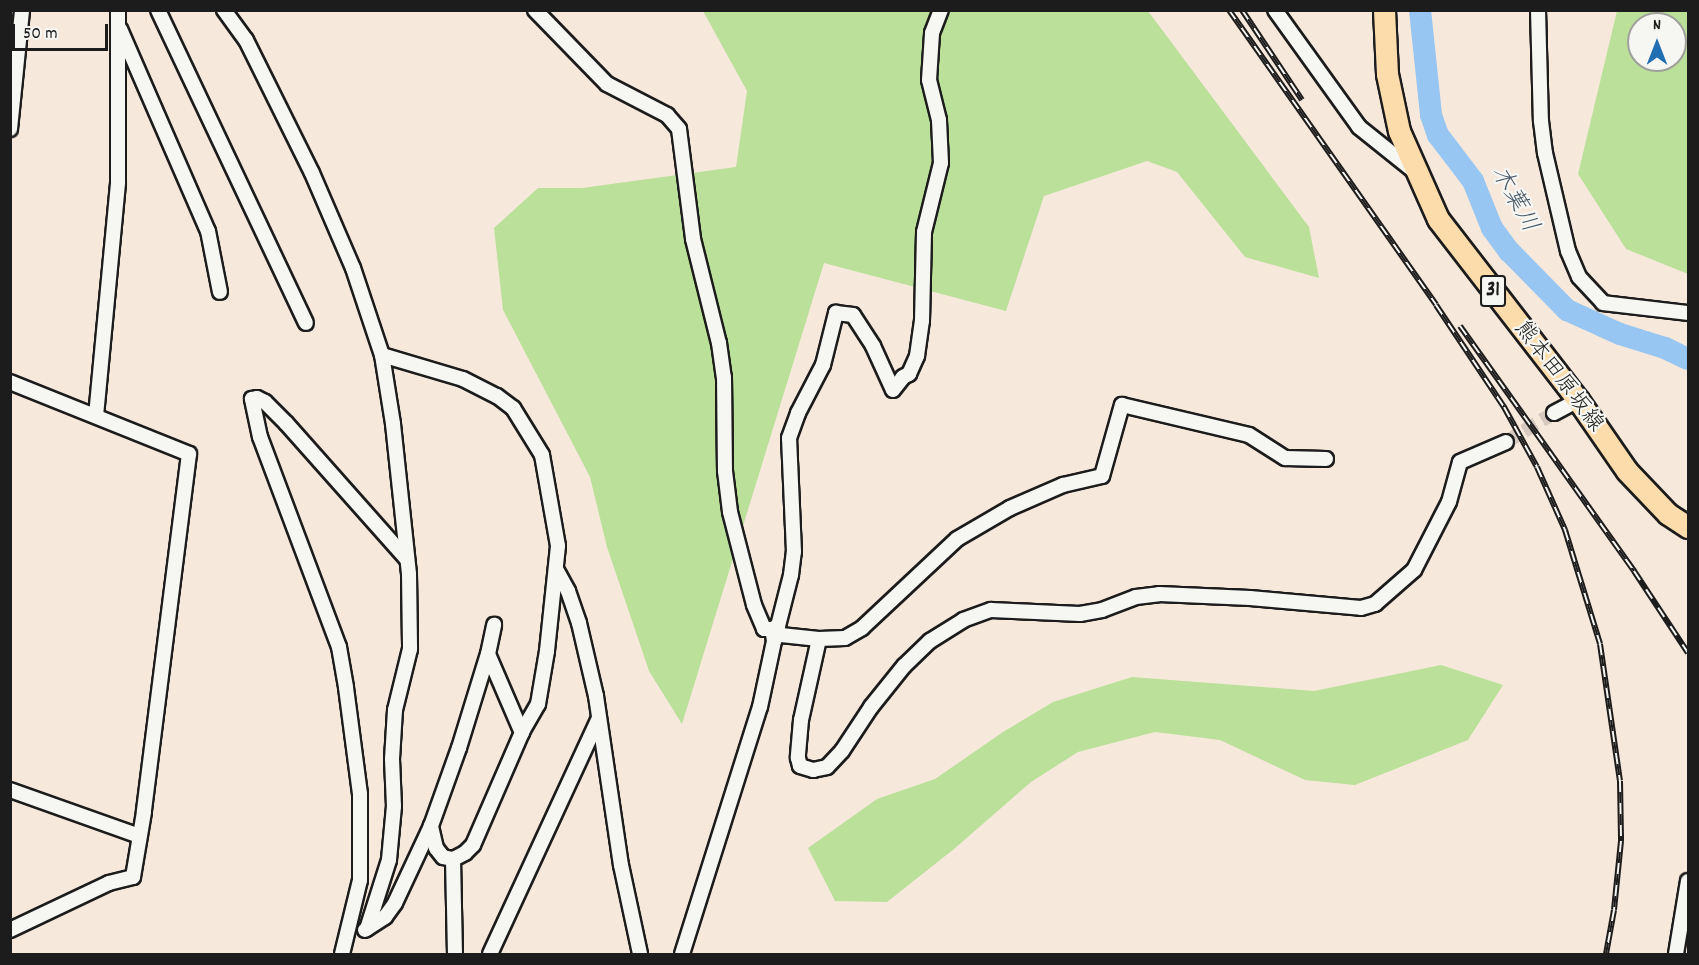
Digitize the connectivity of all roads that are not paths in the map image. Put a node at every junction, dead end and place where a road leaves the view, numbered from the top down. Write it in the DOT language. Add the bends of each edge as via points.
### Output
graph roads {
  1 [pos="22,10"];
  2 [pos="158,10"];
  3 [pos="224,10"];
  4 [pos="535,10"];
  5 [pos="941,10"];
  6 [pos="1275,10"];
  7 [pos="1384,10"];
  8 [pos="1538,10"];
  9 [pos="117,17"];
  10 [pos="10,129"];
  11 [pos="1415,172"];
  12 [pos="220,292"];
  13 [pos="1689,313"];
  14 [pos="306,323"];
  15 [pos="382,355"];
  16 [pos="10,382"];
  17 [pos="1578,400"];
  18 [pos="1554,413"];
  19 [pos="96,416"];
  20 [pos="1506,442"];
  21 [pos="1326,459"];
  22 [pos="1689,527"];
  23 [pos="406,558"];
  24 [pos="557,571"];
  25 [pos="494,625"];
  26 [pos="772,629"];
  27 [pos="819,639"];
  28 [pos="488,654"];
  29 [pos="598,720"];
  30 [pos="522,733"];
  31 [pos="10,790"];
  32 [pos="431,826"];
  33 [pos="139,836"];
  34 [pos="453,859"];
  35 [pos="1689,881"];
  36 [pos="367,929"];
  37 [pos="10,930"];
  38 [pos="349,936"];
  39 [pos="342,954"];
  40 [pos="455,954"];
  41 [pos="490,954"];
  42 [pos="640,954"];
  43 [pos="682,954"];
  44 [pos="1676,954"];
  1 -- 10 [label="street"];
  2 -- 14 [label="street"];
  3 -- 15 [label="street" via="246,40 312,173 353,268"];
  4 -- 26 [label="street" via="607,84 667,115 679,129 693,239 724,377 725,471 730,512 760,623"];
  5 -- 26 [label="street" via="932,33 929,80 939,120 941,163 924,232 922,321 917,356 909,375 893,390 873,346 853,315 836,313 823,365 789,438 792,575 778,626"];
  6 -- 11 [label="street" via="1359,127"];
  7 -- 11 [label="main road, 熊本田原坂線 / 31" via="1388,74 1398,131"];
  8 -- 13 [label="street" via="1545,153 1568,251 1579,276 1603,303"];
  9 -- 12 [label="street" via="208,231"];
  9 -- 19 [label="street" via="117,182"];
  11 -- 17 [label="main road, 熊本田原坂線 / 31" via="1438,219"];
  15 -- 23 [label="street"];
  15 -- 24 [label="street" via="463,379 513,408 542,455 558,546"];
  16 -- 19 [label="street"];
  17 -- 18 [label="street"];
  17 -- 22 [label="main road, 熊本田原坂線 / 31" via="1627,471 1668,514"];
  19 -- 33 [label="street" via="189,454"];
  20 -- 27 [label="street" via="1460,462 1449,502 1414,570 1375,604 1361,608 1159,594 1080,614 991,610 963,620 930,641 871,707 842,751 827,767 813,770 800,765 798,758 801,720"];
  21 -- 27 [label="street" via="1285,458 1249,435 1122,405 1102,476 1063,485 1010,508 957,539 862,628 845,638"];
  23 -- 36 [label="street" via="410,649 395,710 389,860"];
  23 -- 38 [label="street" via="286,423 265,402 252,399 260,437 339,647 360,794 360,880"];
  24 -- 29 [label="street" via="579,623"];
  24 -- 30 [label="street" via="538,704"];
  25 -- 28 [label="street"];
  26 -- 27 [label="street" via="781,635"];
  26 -- 43 [label="street" via="774,641 760,707"];
  28 -- 30 [label="street"];
  28 -- 32 [label="street"];
  29 -- 41 [label="street"];
  29 -- 42 [label="street"];
  30 -- 34 [label="street" via="473,845"];
  31 -- 33 [label="street"];
  32 -- 34 [label="street" via="436,848 443,857"];
  32 -- 36 [label="street" via="395,903 385,917"];
  33 -- 37 [label="street" via="133,877 109,883"];
  34 -- 40 [label="street"];
  35 -- 44 [label="street"];
  36 -- 38 [label="street"];
  38 -- 39 [label="street"];
}
